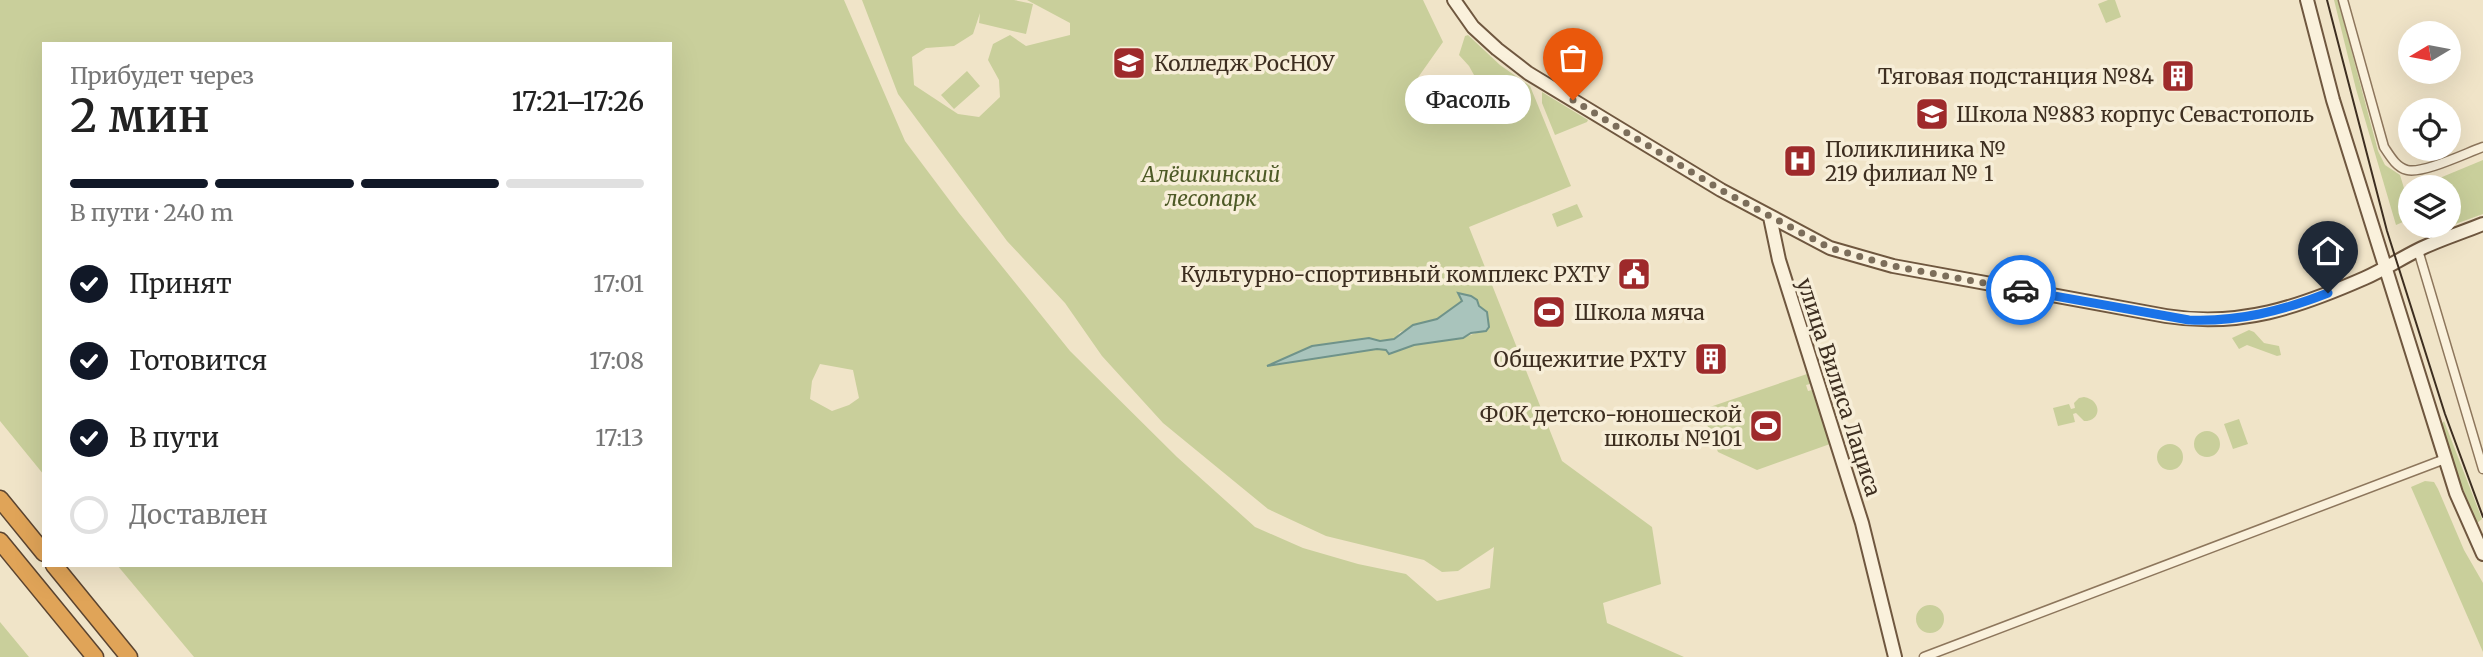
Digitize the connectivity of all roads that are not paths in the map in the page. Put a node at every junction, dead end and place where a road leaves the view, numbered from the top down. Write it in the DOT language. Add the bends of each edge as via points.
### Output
graph roads {
  1 [pos="1454,0"];
  2 [pos="2307,0"];
  3 [pos="2343,0"];
  4 [pos="2483,147"];
  5 [pos="1770,217"];
  6 [pos="2483,224"];
  7 [pos="2418,250"];
  8 [pos="2386,268"];
  9 [pos="2445,459"];
  10 [pos="2483,469"];
  11 [pos="0,499"];
  12 [pos="0,541"];
  13 [pos="42,551"];
  14 [pos="2483,554"];
  15 [pos="56,567"];
  16 [pos="93,655"];
  17 [pos="129,657"];
  18 [pos="1895,657"];
  19 [pos="1924,657"];
  1 -- 5 [label="main road" via="1473,27 1528,73"];
  2 -- 8 [label="main road"];
  3 -- 4 [label="street" via="2384,147 2396,163 2406,170 2419,170"];
  5 -- 8 [label="main road" via="1830,248 1893,266 2189,320 2225,321 2267,313"];
  5 -- 18 [label="main road, улица Вилиса Лациса" via="1779,260 1862,523"];
  6 -- 7 [label="main road"];
  7 -- 8 [label="main road"];
  7 -- 10 [label="street"];
  8 -- 9 [label="main road"];
  9 -- 14 [label="main road"];
  9 -- 19 [label="street"];
  11 -- 13 [label="highway"];
  12 -- 16 [label="highway"];
  15 -- 17 [label="highway"];
}
